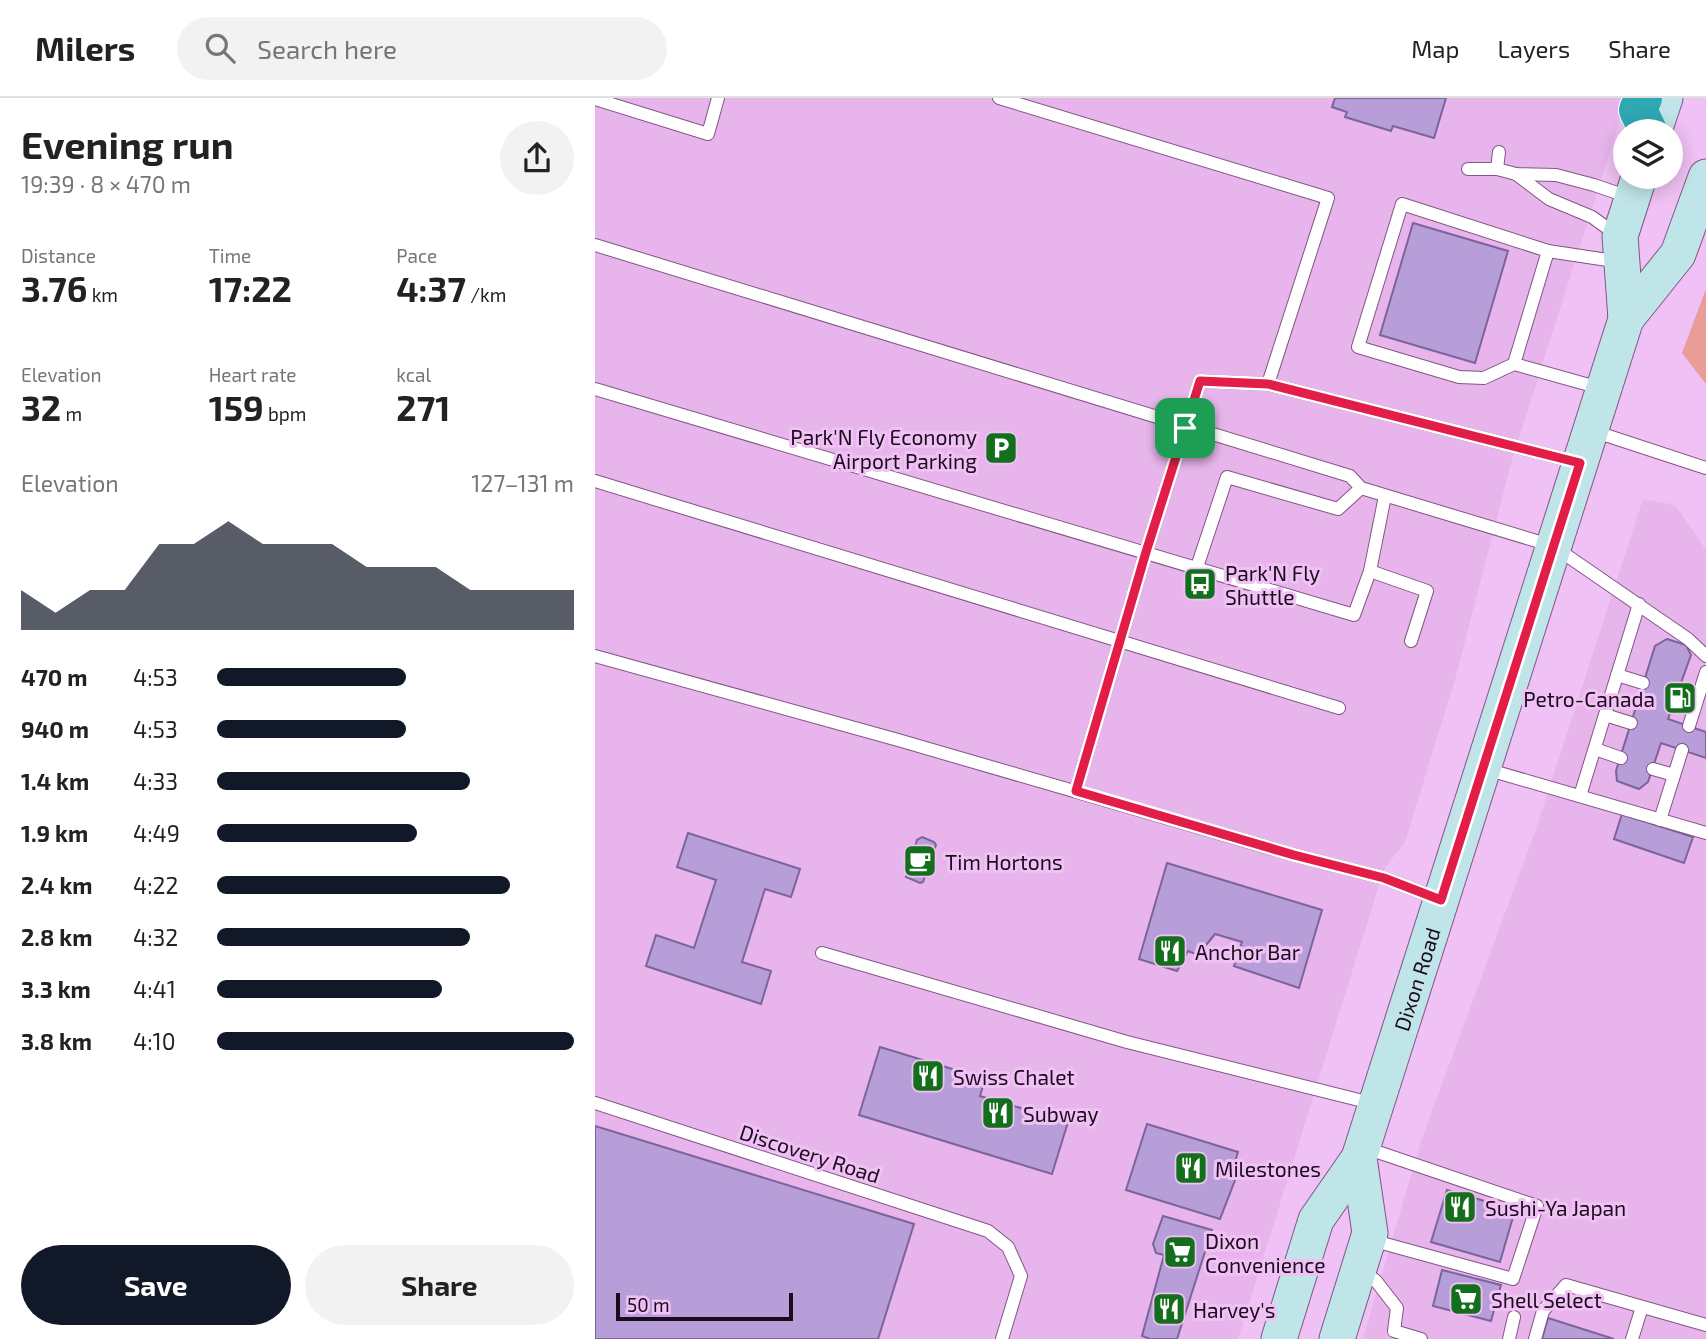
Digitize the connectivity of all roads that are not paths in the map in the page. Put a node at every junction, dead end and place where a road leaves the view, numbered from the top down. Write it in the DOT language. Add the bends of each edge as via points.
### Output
graph roads {
  1 [pos="718,98"];
  2 [pos="999,98"];
  3 [pos="1643,98"];
  4 [pos="1665,98"];
  5 [pos="595,99"];
  6 [pos="1643,119"];
  7 [pos="1658,119"];
  8 [pos="1499,152"];
  9 [pos="1468,169"];
  10 [pos="1497,169"];
  11 [pos="1516,174"];
  12 [pos="1706,177"];
  13 [pos="1613,186"];
  14 [pos="1636,189"];
  15 [pos="595,245"];
  16 [pos="1621,249"];
  17 [pos="1548,251"];
  18 [pos="1626,319"];
  19 [pos="1514,364"];
  20 [pos="1268,384"];
  21 [pos="595,389"];
  22 [pos="1604,389"];
  23 [pos="1185,428"];
  24 [pos="1585,447"];
  25 [pos="1706,468"];
  26 [pos="595,481"];
  27 [pos="1361,488"];
  28 [pos="1385,496"];
  29 [pos="1553,546"];
  30 [pos="1146,552"];
  31 [pos="1197,567"];
  32 [pos="1370,571"];
  33 [pos="1639,604"];
  34 [pos="1119,641"];
  35 [pos="1412,641"];
  36 [pos="595,656"];
  37 [pos="1706,656"];
  38 [pos="1706,673"];
  39 [pos="1617,675"];
  40 [pos="1643,683"];
  41 [pos="1677,694"];
  42 [pos="1697,700"];
  43 [pos="1339,708"];
  44 [pos="1605,715"];
  45 [pos="1631,723"];
  46 [pos="1689,726"];
  47 [pos="1594,750"];
  48 [pos="1682,750"];
  49 [pos="1621,758"];
  50 [pos="1482,768"];
  51 [pos="1653,769"];
  52 [pos="1674,775"];
  53 [pos="1076,791"];
  54 [pos="1580,796"];
  55 [pos="1660,820"];
  56 [pos="1706,833"];
  57 [pos="1441,900"];
  58 [pos="822,953"];
  59 [pos="595,1103"];
  60 [pos="1376,1104"];
  61 [pos="1361,1153"];
  62 [pos="1363,1253"];
  63 [pos="1642,1307"];
  64 [pos="1514,1317"];
  65 [pos="1706,1325"];
  66 [pos="1393,1335"];
  67 [pos="1002,1339"];
  68 [pos="1279,1339"];
  69 [pos="1336,1339"];
  70 [pos="1420,1339"];
  71 [pos="1509,1339"];
  72 [pos="1535,1339"];
  73 [pos="1632,1339"];
  1 -- 5 [label="lane" via="708,134"];
  2 -- 20 [label="lane" via="1328,198"];
  3 -- 6 [label="highway" via="1639,110"];
  4 -- 7 [label="main road"];
  8 -- 10 [label="lane"];
  9 -- 10 [label="lane"];
  10 -- 11 [label="lane"];
  11 -- 13 [label="lane" via="1556,175"];
  11 -- 16 [label="lane" via="1549,199 1592,217"];
  12 -- 18 [label="main road, Dixon Road" via="1678,254"];
  14 -- 16 [label="main road, Dixon Road"];
  15 -- 23 [label="lane"];
  16 -- 17 [label="lane"];
  16 -- 18 [label="main road, Dixon Road"];
  17 -- 19 [label="lane"];
  17 -- 19 [label="lane" via="1402,204 1358,347 1459,377 1484,378"];
  18 -- 22 [label="main road, Dixon Road"];
  19 -- 22 [label="lane"];
  20 -- 23 [label="lane" via="1200,381"];
  20 -- 24 [label="lane"];
  21 -- 30 [label="lane"];
  22 -- 24 [label="main road, Dixon Road"];
  23 -- 27 [label="lane" via="1350,476"];
  23 -- 30 [label="lane"];
  24 -- 25 [label="lane"];
  24 -- 29 [label="main road, Dixon Road"];
  26 -- 34 [label="lane"];
  27 -- 28 [label="lane"];
  27 -- 31 [label="lane" via="1338,509 1227,477"];
  28 -- 29 [label="lane"];
  28 -- 32 [label="lane"];
  29 -- 33 [label="lane"];
  29 -- 50 [label="main road, Dixon Road"];
  30 -- 31 [label="lane"];
  30 -- 34 [label="lane"];
  31 -- 32 [label="lane" via="1354,615"];
  32 -- 35 [label="lane" via="1427,591"];
  33 -- 37 [label="lane"];
  33 -- 39 [label="lane"];
  34 -- 43 [label="lane"];
  34 -- 53 [label="lane"];
  36 -- 53 [label="lane"];
  38 -- 42 [label="lane"];
  39 -- 40 [label="lane"];
  39 -- 44 [label="lane"];
  41 -- 42 [label="lane"];
  42 -- 46 [label="lane"];
  44 -- 45 [label="lane"];
  44 -- 47 [label="lane"];
  47 -- 49 [label="lane"];
  47 -- 54 [label="lane"];
  48 -- 52 [label="lane"];
  50 -- 54 [label="lane"];
  50 -- 57 [label="main road, Dixon Road"];
  51 -- 52 [label="lane"];
  52 -- 55 [label="lane"];
  53 -- 57 [label="lane" via="1384,878"];
  54 -- 55 [label="lane"];
  55 -- 56 [label="lane"];
  57 -- 60 [label="main road, Dixon Road"];
  58 -- 60 [label="lane" via="1127,1042"];
  59 -- 67 [label="lane, Discovery Road" via="988,1231 1008,1247 1021,1276"];
  60 -- 61 [label="main road, Dixon Road"];
  61 -- 62 [label="main road, Dixon Road" via="1370,1233"];
  61 -- 62 [label="lane" via="1537,1206 1513,1279"];
  61 -- 68 [label="main road, Dixon Road" via="1316,1220"];
  62 -- 66 [label="lane" via="1376,1281 1397,1308"];
  62 -- 69 [label="main road, Dixon Road"];
  63 -- 65 [label="lane"];
  63 -- 72 [label="lane" via="1566,1286 1543,1311"];
  63 -- 73 [label="lane"];
  64 -- 71 [label="lane"];
  66 -- 70 [label="lane"];
}
